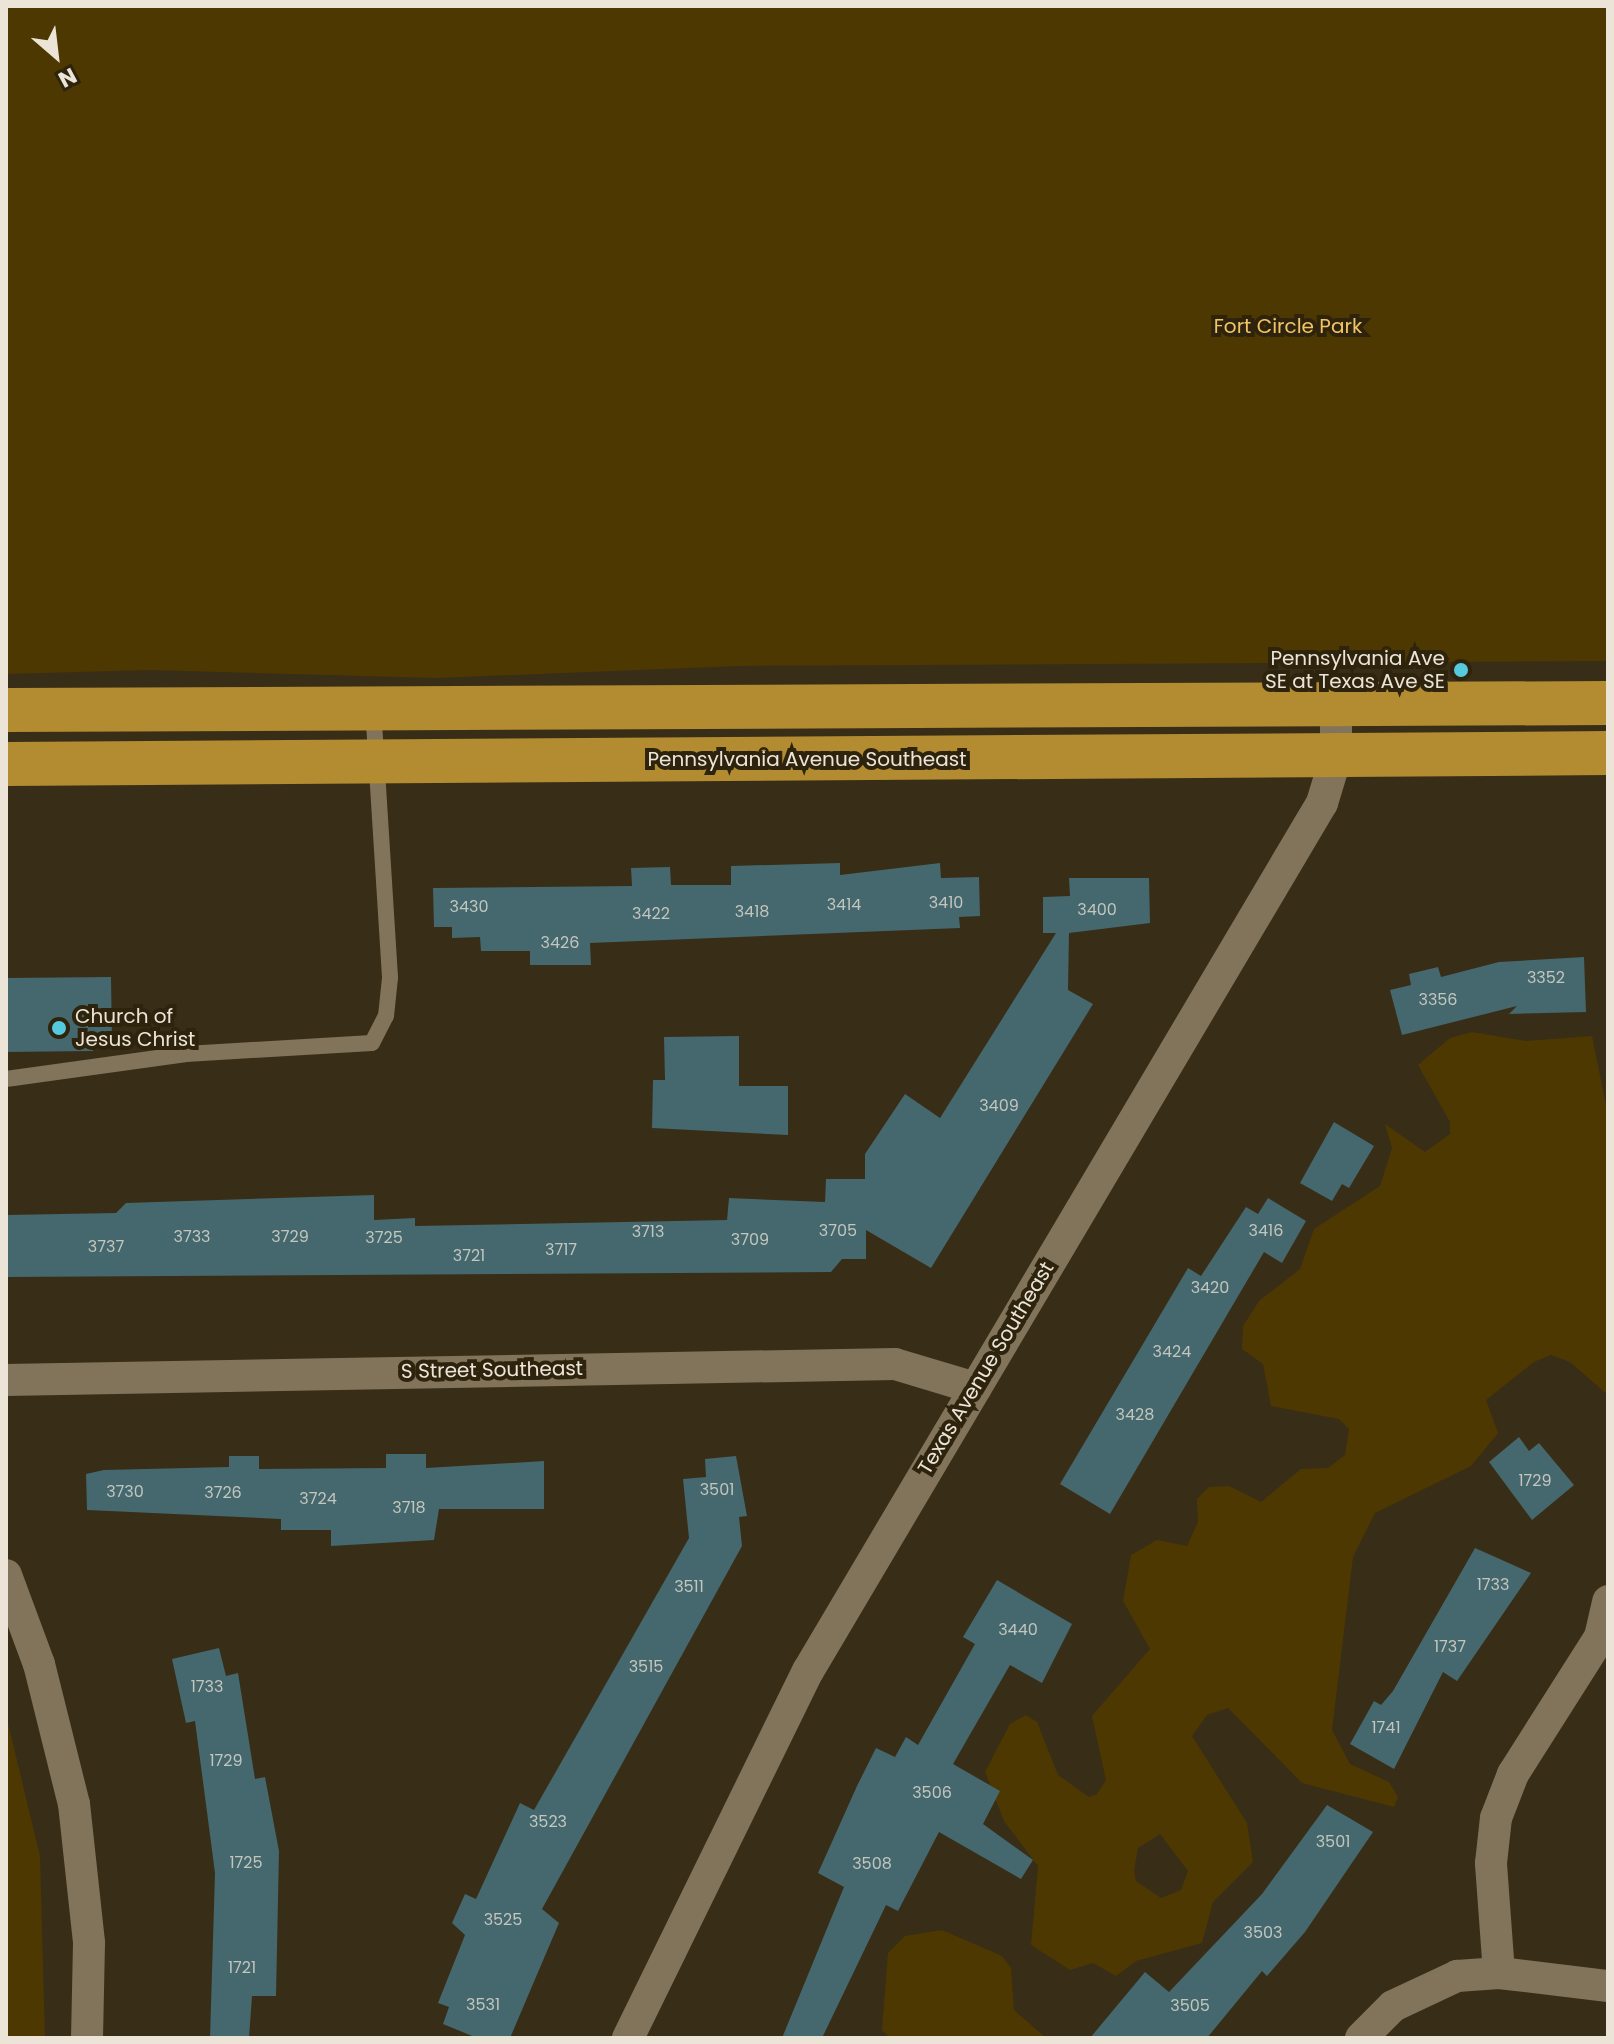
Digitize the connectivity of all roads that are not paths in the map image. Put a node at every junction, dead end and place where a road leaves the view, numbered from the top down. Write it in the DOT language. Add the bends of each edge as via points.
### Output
graph roads {
  1 [pos="1336,703"];
  2 [pos="1608,703"];
  3 [pos="373,707"];
  4 [pos="6,710"];
  5 [pos="1608,753"];
  6 [pos="1336,757"];
  7 [pos="373,762"];
  8 [pos="6,764"];
  9 [pos="6,1079"];
  10 [pos="6,1380"];
  11 [pos="975,1388"];
  12 [pos="6,1575"];
  13 [pos="1608,1601"];
  14 [pos="1604,1636"];
  15 [pos="1499,1973"];
  16 [pos="1608,1986"];
  17 [pos="87,2038"];
  18 [pos="628,2038"];
  19 [pos="1361,2038"];
  1 -- 2 [label="highway"];
  1 -- 3 [label="highway"];
  1 -- 6 [label="street, Texas Avenue Southeast"];
  3 -- 4 [label="highway"];
  3 -- 7 [label="lane"];
  5 -- 6 [label="highway, Pennsylvania Avenue Southeast"];
  6 -- 7 [label="highway, Pennsylvania Avenue Southeast"];
  6 -- 11 [label="street, Texas Avenue Southeast" via="1322,803"];
  7 -- 8 [label="highway, Pennsylvania Avenue Southeast"];
  7 -- 9 [label="lane" via="390,977 380,1034 361,1047 186,1054"];
  10 -- 11 [label="street, S Street Southeast" via="895,1364"];
  11 -- 18 [label="street, Texas Avenue Southeast" via="743,1792"];
  12 -- 17 [label="street" via="39,1664 74,1804 89,1943"];
  13 -- 14 [label="street"];
  14 -- 15 [label="street" via="1564,1685 1500,1806 1491,1863"];
  15 -- 16 [label="street"];
  15 -- 19 [label="street" via="1417,1990"];
}
